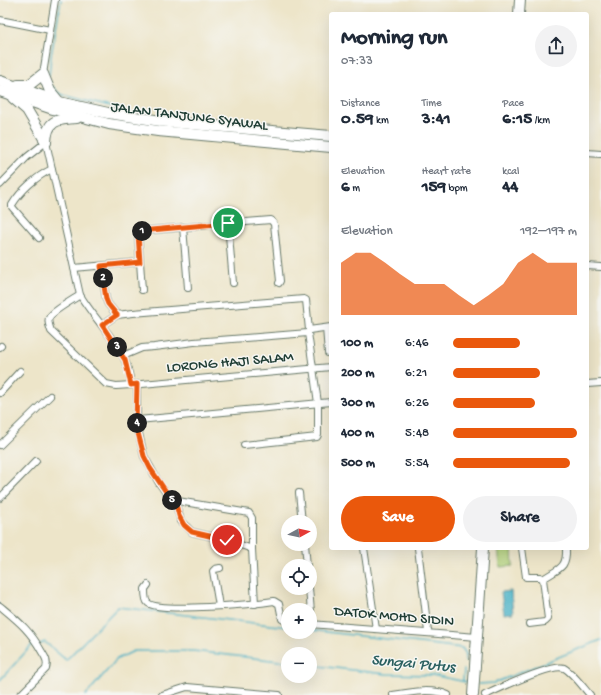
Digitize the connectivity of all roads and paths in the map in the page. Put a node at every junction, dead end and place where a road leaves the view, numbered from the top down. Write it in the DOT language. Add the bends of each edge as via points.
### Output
graph roads {
  1 [pos="56,0"];
  2 [pos="522,0"];
  3 [pos="519,12"];
  4 [pos="523,12"];
  5 [pos="0,20"];
  6 [pos="50,30"];
  7 [pos="43,74"];
  8 [pos="0,81"];
  9 [pos="7,90"];
  10 [pos="59,102"];
  11 [pos="84,117"];
  12 [pos="329,136"];
  13 [pos="46,142"];
  14 [pos="329,147"];
  15 [pos="589,153"];
  16 [pos="601,154"];
  17 [pos="52,169"];
  18 [pos="0,185"];
  19 [pos="228,223"];
  20 [pos="183,227"];
  21 [pos="39,238"];
  22 [pos="140,262"];
  23 [pos="101,266"];
  24 [pos="589,266"];
  25 [pos="601,267"];
  26 [pos="74,268"];
  27 [pos="233,283"];
  28 [pos="279,283"];
  29 [pos="188,288"];
  30 [pos="142,290"];
  31 [pos="80,295"];
  32 [pos="117,315"];
  33 [pos="102,325"];
  34 [pos="328,328"];
  35 [pos="309,331"];
  36 [pos="328,353"];
  37 [pos="123,356"];
  38 [pos="329,367"];
  39 [pos="314,369"];
  40 [pos="20,371"];
  41 [pos="601,383"];
  42 [pos="589,384"];
  43 [pos="134,385"];
  44 [pos="0,393"];
  45 [pos="50,396"];
  46 [pos="329,402"];
  47 [pos="318,403"];
  48 [pos="138,420"];
  49 [pos="0,445"];
  50 [pos="244,445"];
  51 [pos="36,461"];
  52 [pos="300,493"];
  53 [pos="0,498"];
  54 [pos="172,500"];
  55 [pos="302,515"];
  56 [pos="252,549"];
  57 [pos="364,550"];
  58 [pos="418,550"];
  59 [pos="483,550"];
  60 [pos="522,550"];
  61 [pos="566,550"];
  62 [pos="220,568"];
  63 [pos="543,579"];
  64 [pos="148,585"];
  65 [pos="255,604"];
  66 [pos="0,606"];
  67 [pos="219,606"];
  68 [pos="281,614"];
  69 [pos="317,624"];
  70 [pos="529,624"];
  71 [pos="376,629"];
  72 [pos="428,632"];
  73 [pos="477,637"];
  74 [pos="473,693"];
  75 [pos="20,695"];
  76 [pos="162,695"];
  77 [pos="277,695"];
  78 [pos="393,695"];
  79 [pos="448,695"];
  80 [pos="485,695"];
  81 [pos="590,695"];
  1 -- 6 [label="street"];
  2 -- 3 [label="main road"];
  2 -- 4 [label="main road"];
  5 -- 6 [label="street"];
  6 -- 7 [label="street"];
  7 -- 9 [label="main road" via="29,85"];
  7 -- 10 [label="main road" via="50,91"];
  8 -- 9 [label="main road, JALAN TANJUNG SYAWAL"];
  9 -- 10 [label="main road, JALAN TANJUNG SYAWAL"];
  9 -- 11 [label="main road, JALAN TANJUNG SYAWAL" via="53,109"];
  9 -- 13 [label="main road" via="27,110"];
  10 -- 12 [label="main road, JALAN TANJUNG SYAWAL" via="168,122"];
  11 -- 13 [label="main road" via="55,121 49,127"];
  11 -- 14 [label="main road, JALAN TANJUNG SYAWAL" via="109,124 158,131"];
  13 -- 17 [label="street"];
  13 -- 18 [label="street" via="27,157"];
  15 -- 16 [label="street"];
  17 -- 21 [label="street" via="39,176 12,205"];
  17 -- 26 [label="street"];
  19 -- 20 [label="street"];
  19 -- 27 [label="street"];
  19 -- 28 [label="street" via="273,221"];
  20 -- 22 [label="street" via="138,232"];
  20 -- 29 [label="street"];
  22 -- 23 [label="street"];
  22 -- 30 [label="street"];
  23 -- 26 [label="street"];
  23 -- 32 [label="street" via="106,299"];
  24 -- 25 [label="street"];
  26 -- 31 [label="street"];
  31 -- 33 [label="street"];
  31 -- 43 [label="street, LORONG HAJI SALAM" via="49,318 51,331 106,384"];
  32 -- 33 [label="street"];
  32 -- 35 [label="street" via="304,299 307,303"];
  33 -- 37 [label="street"];
  34 -- 35 [label="street"];
  34 -- 36 [label="street"];
  35 -- 37 [label="street" via="142,348"];
  35 -- 39 [label="street"];
  37 -- 43 [label="street"];
  38 -- 39 [label="street, LORONG HAJI SALAM"];
  39 -- 43 [label="street, LORONG HAJI SALAM"];
  39 -- 47 [label="street"];
  40 -- 44 [label="street"];
  41 -- 42 [label="street"];
  43 -- 48 [label="street"];
  45 -- 49 [label="street"];
  46 -- 47 [label="street"];
  47 -- 48 [label="street"];
  47 -- 50 [label="street" via="317,437"];
  48 -- 54 [label="street" via="136,425 144,456"];
  51 -- 53 [label="street"];
  52 -- 55 [label="street"];
  54 -- 56 [label="street" via="181,521 192,532"];
  54 -- 56 [label="street" via="249,513 252,518"];
  56 -- 65 [label="street"];
  57 -- 71 [label="street"];
  58 -- 72 [label="street"];
  59 -- 73 [label="main road"];
  60 -- 63 [label="street" via="526,577"];
  61 -- 63 [label="street" via="564,565"];
  62 -- 67 [label="street" via="213,571"];
  63 -- 70 [label="street" via="548,619 545,622"];
  64 -- 67 [label="street" via="145,589 146,601 149,604 163,607"];
  65 -- 67 [label="street"];
  65 -- 68 [label="street" via="277,602"];
  66 -- 75 [label="street" via="34,638 48,664"];
  69 -- 71 [label="street, DATOK MOHD SIDIN"];
  71 -- 72 [label="street, DATOK MOHD SIDIN"];
  72 -- 73 [label="street, DATOK MOHD SIDIN"];
  73 -- 74 [label="main road"];
  76 -- 77 [label="street" via="187,687"];
  78 -- 79 [label="street" via="430,691"];
  80 -- 81 [label="street" via="550,668 562,667"];
}
